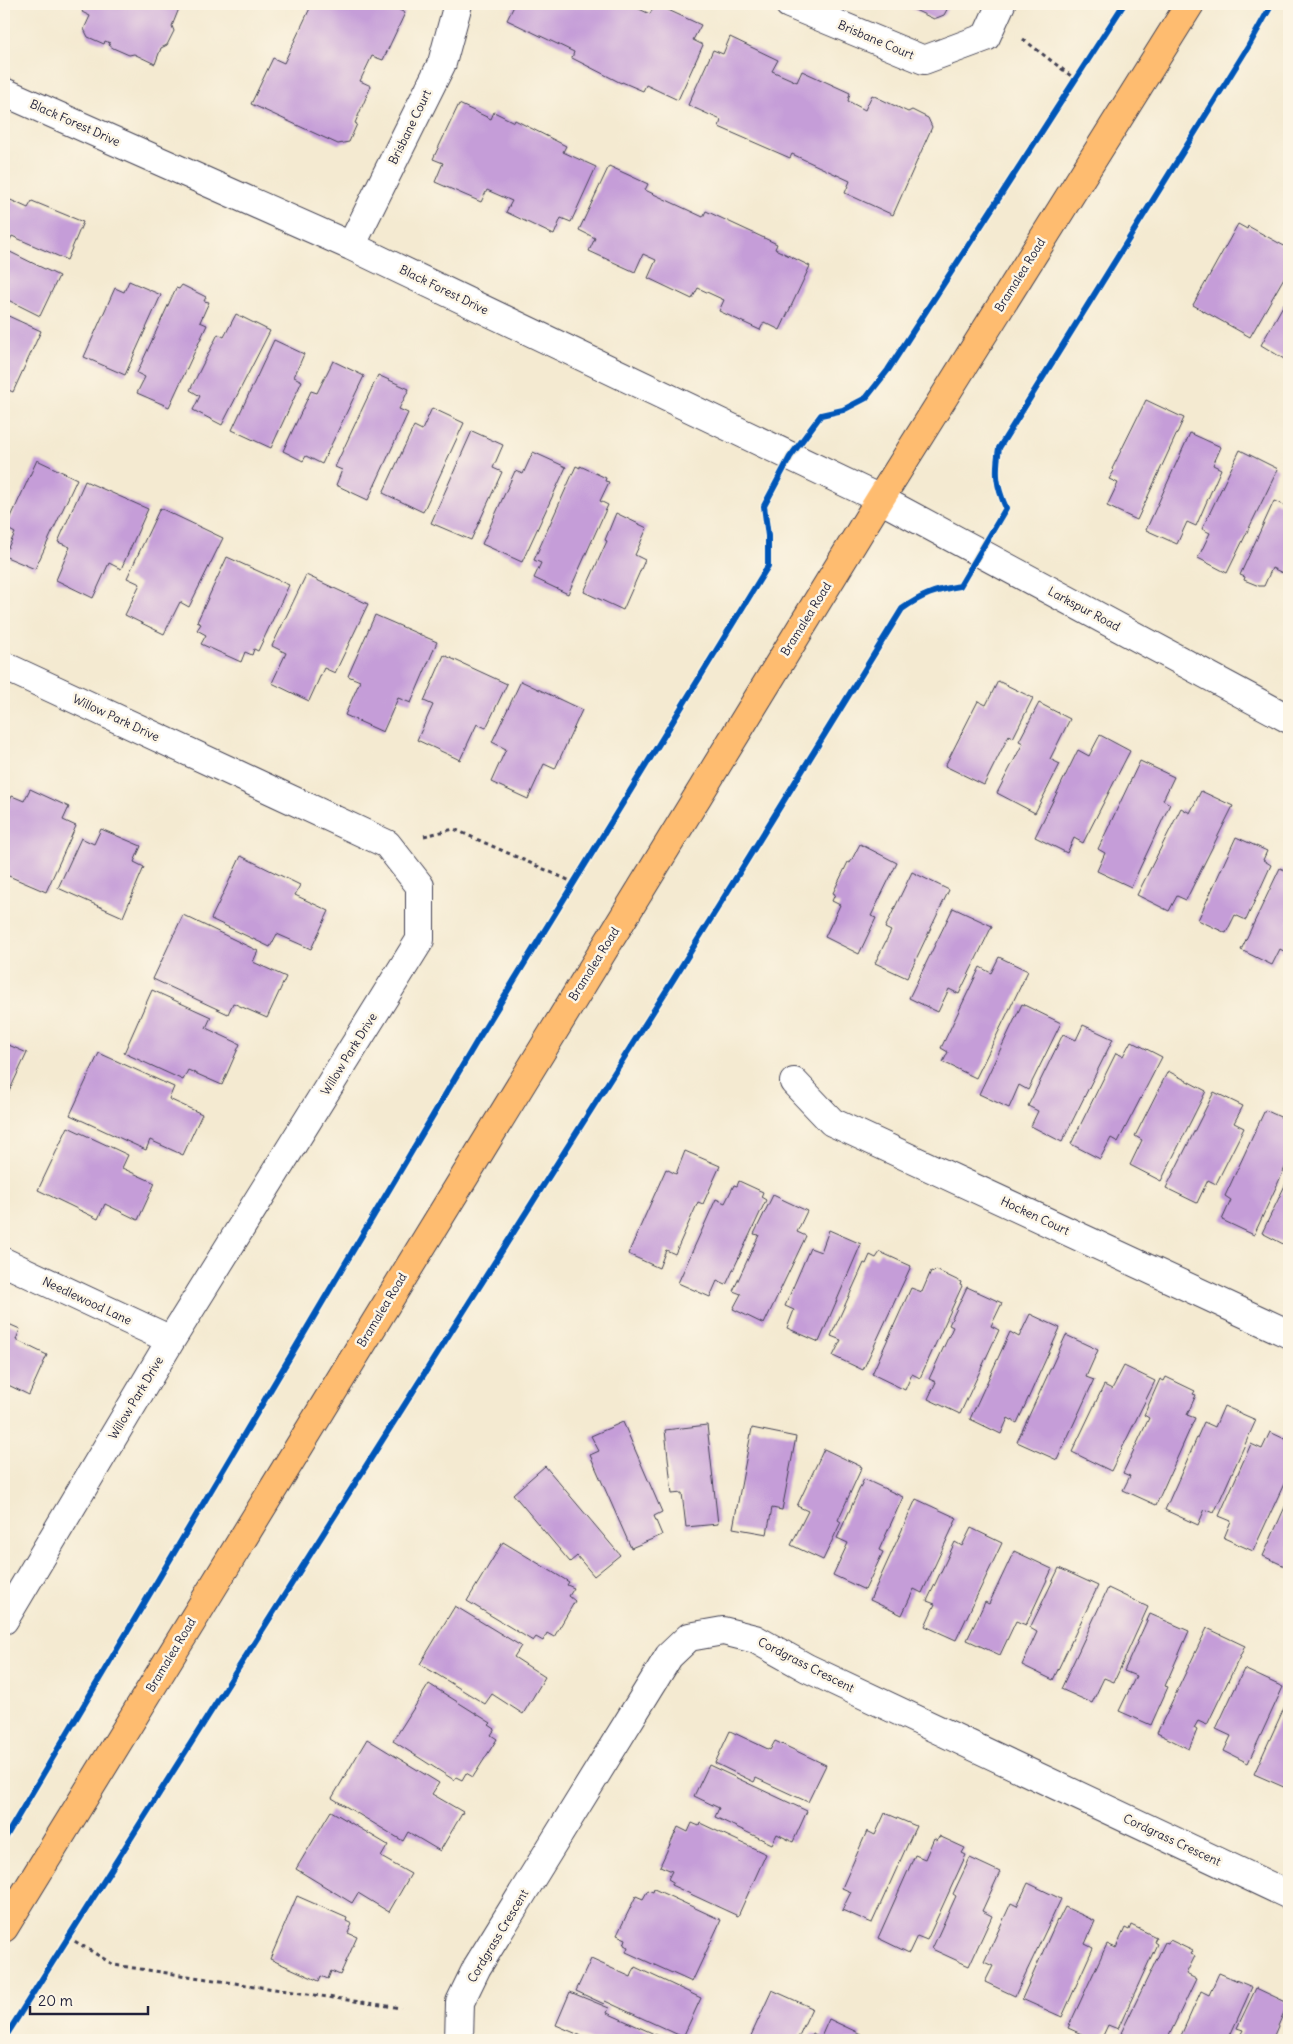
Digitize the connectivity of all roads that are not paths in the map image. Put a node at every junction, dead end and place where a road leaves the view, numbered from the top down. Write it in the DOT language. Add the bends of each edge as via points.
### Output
graph roads {
  1 [pos="458,4"];
  2 [pos="789,4"];
  3 [pos="1190,4"];
  4 [pos="998,10"];
  5 [pos="4,92"];
  6 [pos="351,246"];
  7 [pos="880,499"];
  8 [pos="4,666"];
  9 [pos="1289,720"];
  10 [pos="794,1082"];
  11 [pos="4,1262"];
  12 [pos="1289,1334"];
  13 [pos="171,1340"];
  14 [pos="4,1620"];
  15 [pos="1289,1895"];
  16 [pos="4,1928"];
  17 [pos="459,2040"];
  1 -- 6 [label="street, Brisbane Court" via="442,63"];
  2 -- 4 [label="street, Brisbane Court" via="924,60 986,36"];
  3 -- 7 [label="main road, Bramalea Road"];
  5 -- 6 [label="street, Black Forest Drive"];
  6 -- 7 [label="street, Black Forest Drive"];
  7 -- 9 [label="street, Larkspur Road"];
  7 -- 16 [label="main road, Bramalea Road"];
  8 -- 13 [label="street, Willow Park Drive" via="387,844 420,886 420,940"];
  10 -- 12 [label="street, Hocken Court" via="832,1122"];
  11 -- 13 [label="street, Needlewood Lane"];
  13 -- 14 [label="street, Willow Park Drive"];
  15 -- 17 [label="street, Cordgrass Crescent" via="807,1668 755,1638 723,1632 689,1637 669,1656 477,1967 460,2002"];
}
